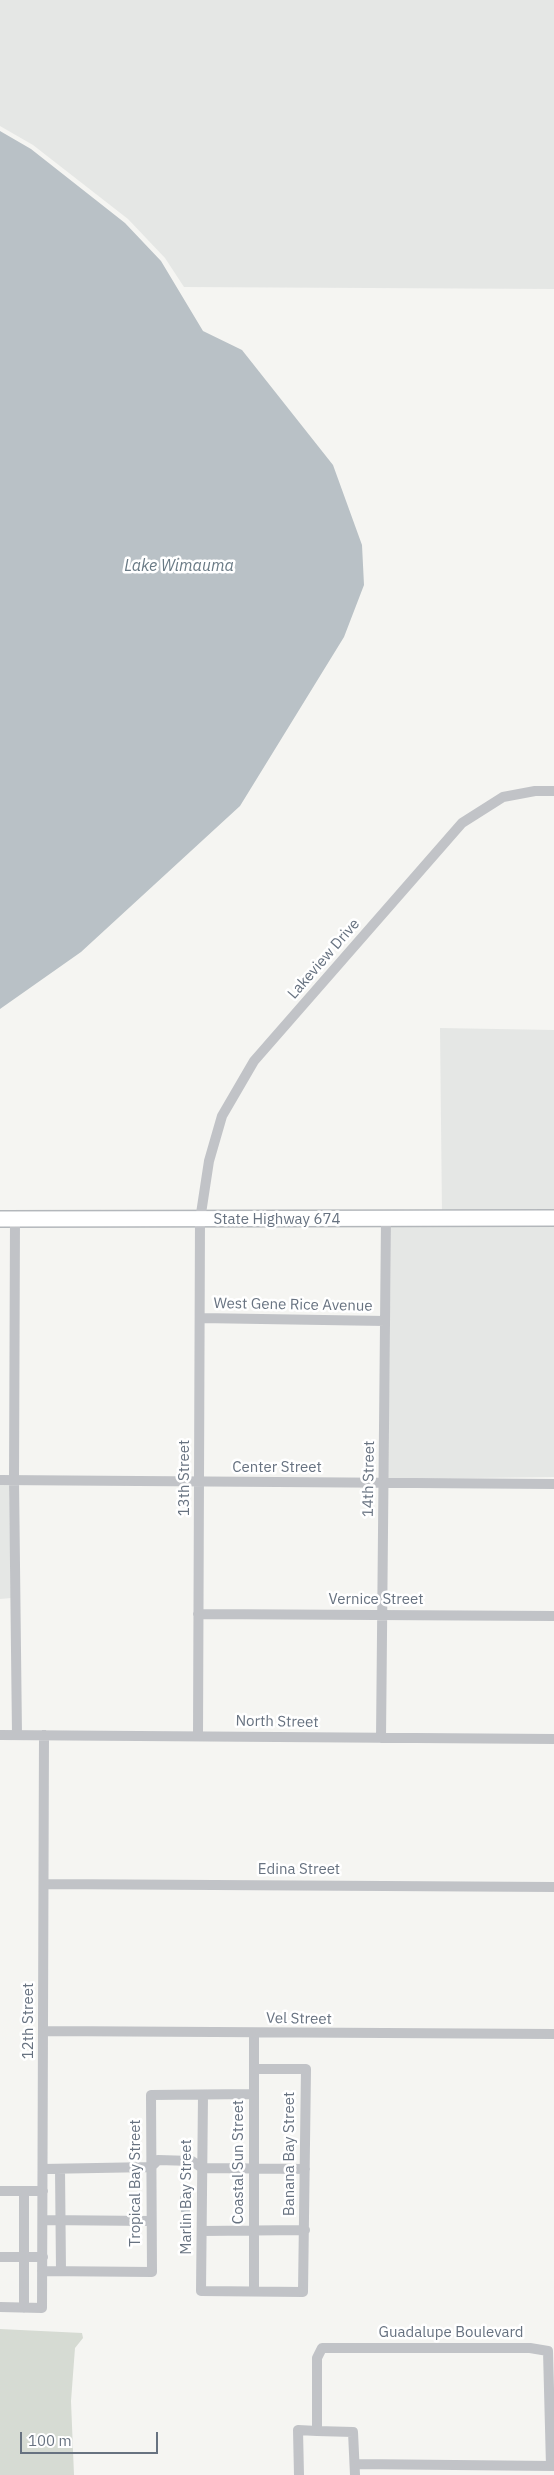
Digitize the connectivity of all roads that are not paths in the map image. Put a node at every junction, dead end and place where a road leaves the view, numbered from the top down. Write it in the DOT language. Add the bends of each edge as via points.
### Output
graph roads {
  1 [pos="554,791"];
  2 [pos="554,1218"];
  3 [pos="8,1219"];
  4 [pos="200,1220"];
  5 [pos="386,1220"];
  6 [pos="200,1318"];
  7 [pos="386,1321"];
  8 [pos="0,1480"];
  9 [pos="14,1480"];
  10 [pos="200,1483"];
  11 [pos="384,1484"];
  12 [pos="554,1484"];
  13 [pos="198,1614"];
  14 [pos="382,1615"];
  15 [pos="554,1616"];
  16 [pos="0,1734"];
  17 [pos="17,1735"];
  18 [pos="44,1735"];
  19 [pos="198,1736"];
  20 [pos="381,1738"];
  21 [pos="554,1739"];
  22 [pos="44,1884"];
  23 [pos="554,1887"];
  24 [pos="44,2031"];
  25 [pos="254,2033"];
  26 [pos="554,2034"];
  27 [pos="254,2069"];
  28 [pos="254,2094"];
  29 [pos="203,2095"];
  30 [pos="151,2167"];
  31 [pos="202,2168"];
  32 [pos="43,2169"];
  33 [pos="60,2169"];
  34 [pos="254,2169"];
  35 [pos="305,2169"];
  36 [pos="0,2191"];
  37 [pos="24,2191"];
  38 [pos="43,2191"];
  39 [pos="43,2220"];
  40 [pos="60,2220"];
  41 [pos="151,2221"];
  42 [pos="305,2230"];
  43 [pos="202,2231"];
  44 [pos="254,2231"];
  45 [pos="0,2256"];
  46 [pos="24,2257"];
  47 [pos="42,2257"];
  48 [pos="42,2271"];
  49 [pos="61,2271"];
  50 [pos="254,2291"];
  51 [pos="0,2307"];
  52 [pos="24,2308"];
  53 [pos="317,2431"];
  54 [pos="553,2466"];
  55 [pos="355,2470"];
  56 [pos="533,2470"];
  57 [pos="299,2475"];
  1 -- 4 [label="street, Lakeview Drive" via="503,797 462,823 254,1061 222,1116 209,1161"];
  2 -- 5 [label="main road, State Highway 674"];
  3 -- 4 [label="main road, State Highway 674"];
  3 -- 9 [label="street"];
  4 -- 5 [label="main road, State Highway 674"];
  4 -- 6 [label="street, 13th Street"];
  5 -- 7 [label="street, 14th Street"];
  6 -- 7 [label="street, West Gene Rice Avenue"];
  6 -- 10 [label="street, 13th Street"];
  7 -- 11 [label="street, 14th Street"];
  8 -- 9 [label="street, Center Street"];
  9 -- 10 [label="street, Center Street"];
  9 -- 17 [label="street"];
  10 -- 11 [label="street, Center Street"];
  10 -- 13 [label="street, 13th Street"];
  11 -- 12 [label="street, Center Street"];
  11 -- 14 [label="street, 14th Street"];
  13 -- 14 [label="street, Vernice Street"];
  13 -- 19 [label="street, 13th Street"];
  14 -- 15 [label="street, Vernice Street"];
  14 -- 20 [label="street, 14th Street"];
  16 -- 17 [label="street, North Street"];
  17 -- 18 [label="street, North Street"];
  18 -- 19 [label="street, North Street"];
  18 -- 22 [label="street, 12th Street"];
  19 -- 20 [label="street, North Street"];
  20 -- 21 [label="street, North Street"];
  22 -- 23 [label="street, Edina Street"];
  22 -- 24 [label="street, 12th Street"];
  24 -- 25 [label="street, Vel Street"];
  24 -- 32 [label="street, 12th Street"];
  25 -- 26 [label="street, Vel Street"];
  25 -- 27 [label="street, Coastal Sun Street"];
  27 -- 28 [label="street, Coastal Sun Street"];
  27 -- 35 [label="street, Banana Bay Street" via="306,2069"];
  28 -- 29 [label="street"];
  28 -- 34 [label="street, Coastal Sun Street"];
  29 -- 30 [label="street, Tropical Bay Street" via="151,2095"];
  29 -- 31 [label="street, Marlin Bay Street"];
  30 -- 31 [label="street" via="158,2160 192,2161"];
  30 -- 33 [label="street"];
  30 -- 41 [label="street, Tropical Bay Street"];
  31 -- 34 [label="street"];
  31 -- 43 [label="street, Marlin Bay Street"];
  32 -- 33 [label="street"];
  32 -- 38 [label="street, 12th Street"];
  33 -- 40 [label="street"];
  34 -- 35 [label="street"];
  34 -- 44 [label="street, Coastal Sun Street"];
  35 -- 42 [label="street, Banana Bay Street"];
  36 -- 37 [label="street"];
  37 -- 38 [label="street"];
  37 -- 46 [label="street"];
  38 -- 39 [label="street, 12th Street"];
  39 -- 40 [label="street"];
  39 -- 47 [label="street, 12th Street"];
  40 -- 41 [label="street"];
  40 -- 49 [label="street"];
  41 -- 49 [label="street, Tropical Bay Street" via="152,2272"];
  42 -- 44 [label="street"];
  42 -- 50 [label="street, Banana Bay Street" via="303,2292"];
  43 -- 44 [label="street"];
  43 -- 50 [label="street, Marlin Bay Street" via="201,2291"];
  44 -- 50 [label="street, Coastal Sun Street"];
  45 -- 46 [label="street"];
  46 -- 47 [label="street"];
  46 -- 52 [label="street"];
  47 -- 48 [label="street, 12th Street"];
  48 -- 49 [label="street"];
  48 -- 52 [label="street, 12th Street" via="42,2308"];
  51 -- 52 [label="street"];
  53 -- 54 [label="street, Guadalupe Boulevard" via="318,2358 322,2348 548,2350"];
  53 -- 55 [label="street, Guadalupe Boulevard" via="353,2432"];
  53 -- 57 [label="street, Guadalupe Boulevard" via="298,2430"];
  54 -- 56 [label="street, Guadalupe Boulevard"];
  55 -- 56 [label="street, Guadalupe Boulevard"];
}
